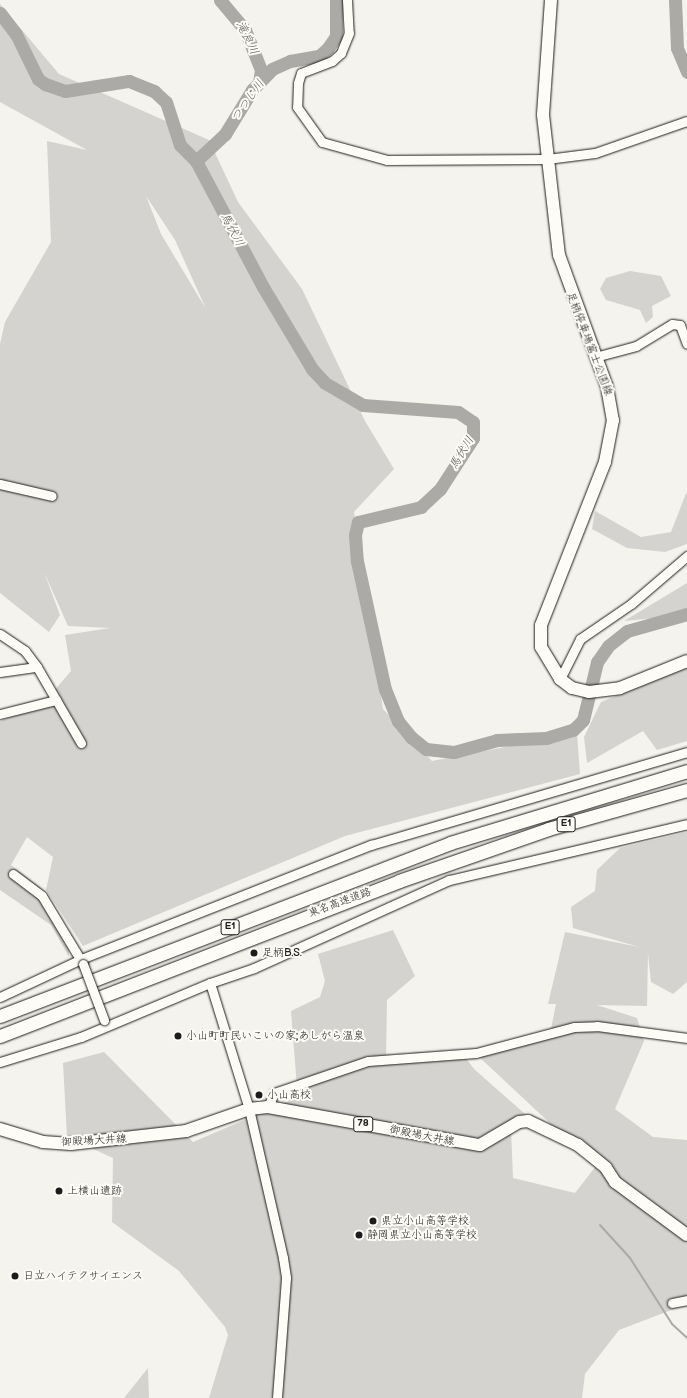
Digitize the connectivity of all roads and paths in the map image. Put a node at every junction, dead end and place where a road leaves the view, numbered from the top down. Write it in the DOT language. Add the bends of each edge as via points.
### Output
graph roads {
  1 [pos="348,0"];
  2 [pos="551,0"];
  3 [pos="687,121"];
  4 [pos="547,159"];
  5 [pos="687,344"];
  6 [pos="595,357"];
  7 [pos="0,484"];
  8 [pos="52,496"];
  9 [pos="687,556"];
  10 [pos="0,634"];
  11 [pos="687,661"];
  12 [pos="37,667"];
  13 [pos="0,672"];
  14 [pos="560,679"];
  15 [pos="56,700"];
  16 [pos="0,714"];
  17 [pos="81,743"];
  18 [pos="687,752"];
  19 [pos="687,771"];
  20 [pos="687,790"];
  21 [pos="687,824"];
  22 [pos="13,874"];
  23 [pos="82,962"];
  24 [pos="210,983"];
  25 [pos="0,997"];
  26 [pos="0,1016"];
  27 [pos="106,1023"];
  28 [pos="0,1036"];
  29 [pos="687,1038"];
  30 [pos="0,1062"];
  31 [pos="268,1107"];
  32 [pos="249,1109"];
  33 [pos="0,1129"];
  34 [pos="687,1235"];
  35 [pos="687,1300"];
  36 [pos="672,1303"];
  37 [pos="277,1398"];
  1 -- 4 [label="street" via="349,33 341,53 327,64 301,73 298,83 297,107 322,142 387,160"];
  2 -- 4 [label="main road, 足柄停車場富士公園線" via="543,74"];
  3 -- 4 [label="street" via="595,153"];
  4 -- 6 [label="main road, 足柄停車場富士公園線" via="559,255"];
  5 -- 6 [label="street" via="680,326 672,324 636,346"];
  6 -- 14 [label="main road, 足柄停車場富士公園線" via="612,404 611,439 541,625 541,647"];
  7 -- 8 [label="street"];
  9 -- 14 [label="street" via="631,604 580,639"];
  10 -- 12 [label="street" via="25,651"];
  11 -- 14 [label="main road, 足柄停車場富士公園線" via="602,693 572,688"];
  12 -- 13 [label="street"];
  12 -- 15 [label="street"];
  15 -- 16 [label="street"];
  15 -- 17 [label="street"];
  18 -- 23 [label="street" via="371,845"];
  19 -- 26 [label="highway, 東名高速道路 / E1" via="450,843"];
  20 -- 28 [label="highway, 東名高速道路 / E1" via="548,829 399,881"];
  21 -- 24 [label="street" via="449,880 254,968"];
  22 -- 23 [label="street" via="42,896"];
  23 -- 25 [label="street"];
  23 -- 27 [label="street, bridge"];
  24 -- 27 [label="street"];
  24 -- 32 [label="street"];
  27 -- 30 [label="street"];
  29 -- 31 [label="street" via="597,1026 574,1027 476,1053 368,1061 274,1092"];
  31 -- 32 [label="main road, 御殿場大井線 / 78"];
  31 -- 34 [label="main road, 御殿場大井線 / 78" via="465,1145 480,1145 519,1122 537,1123 578,1144 606,1168 615,1182"];
  32 -- 33 [label="main road, 御殿場大井線 / 78" via="186,1131 71,1144 42,1142"];
  32 -- 37 [label="street" via="286,1278"];
  35 -- 36 [label="street"];
}
